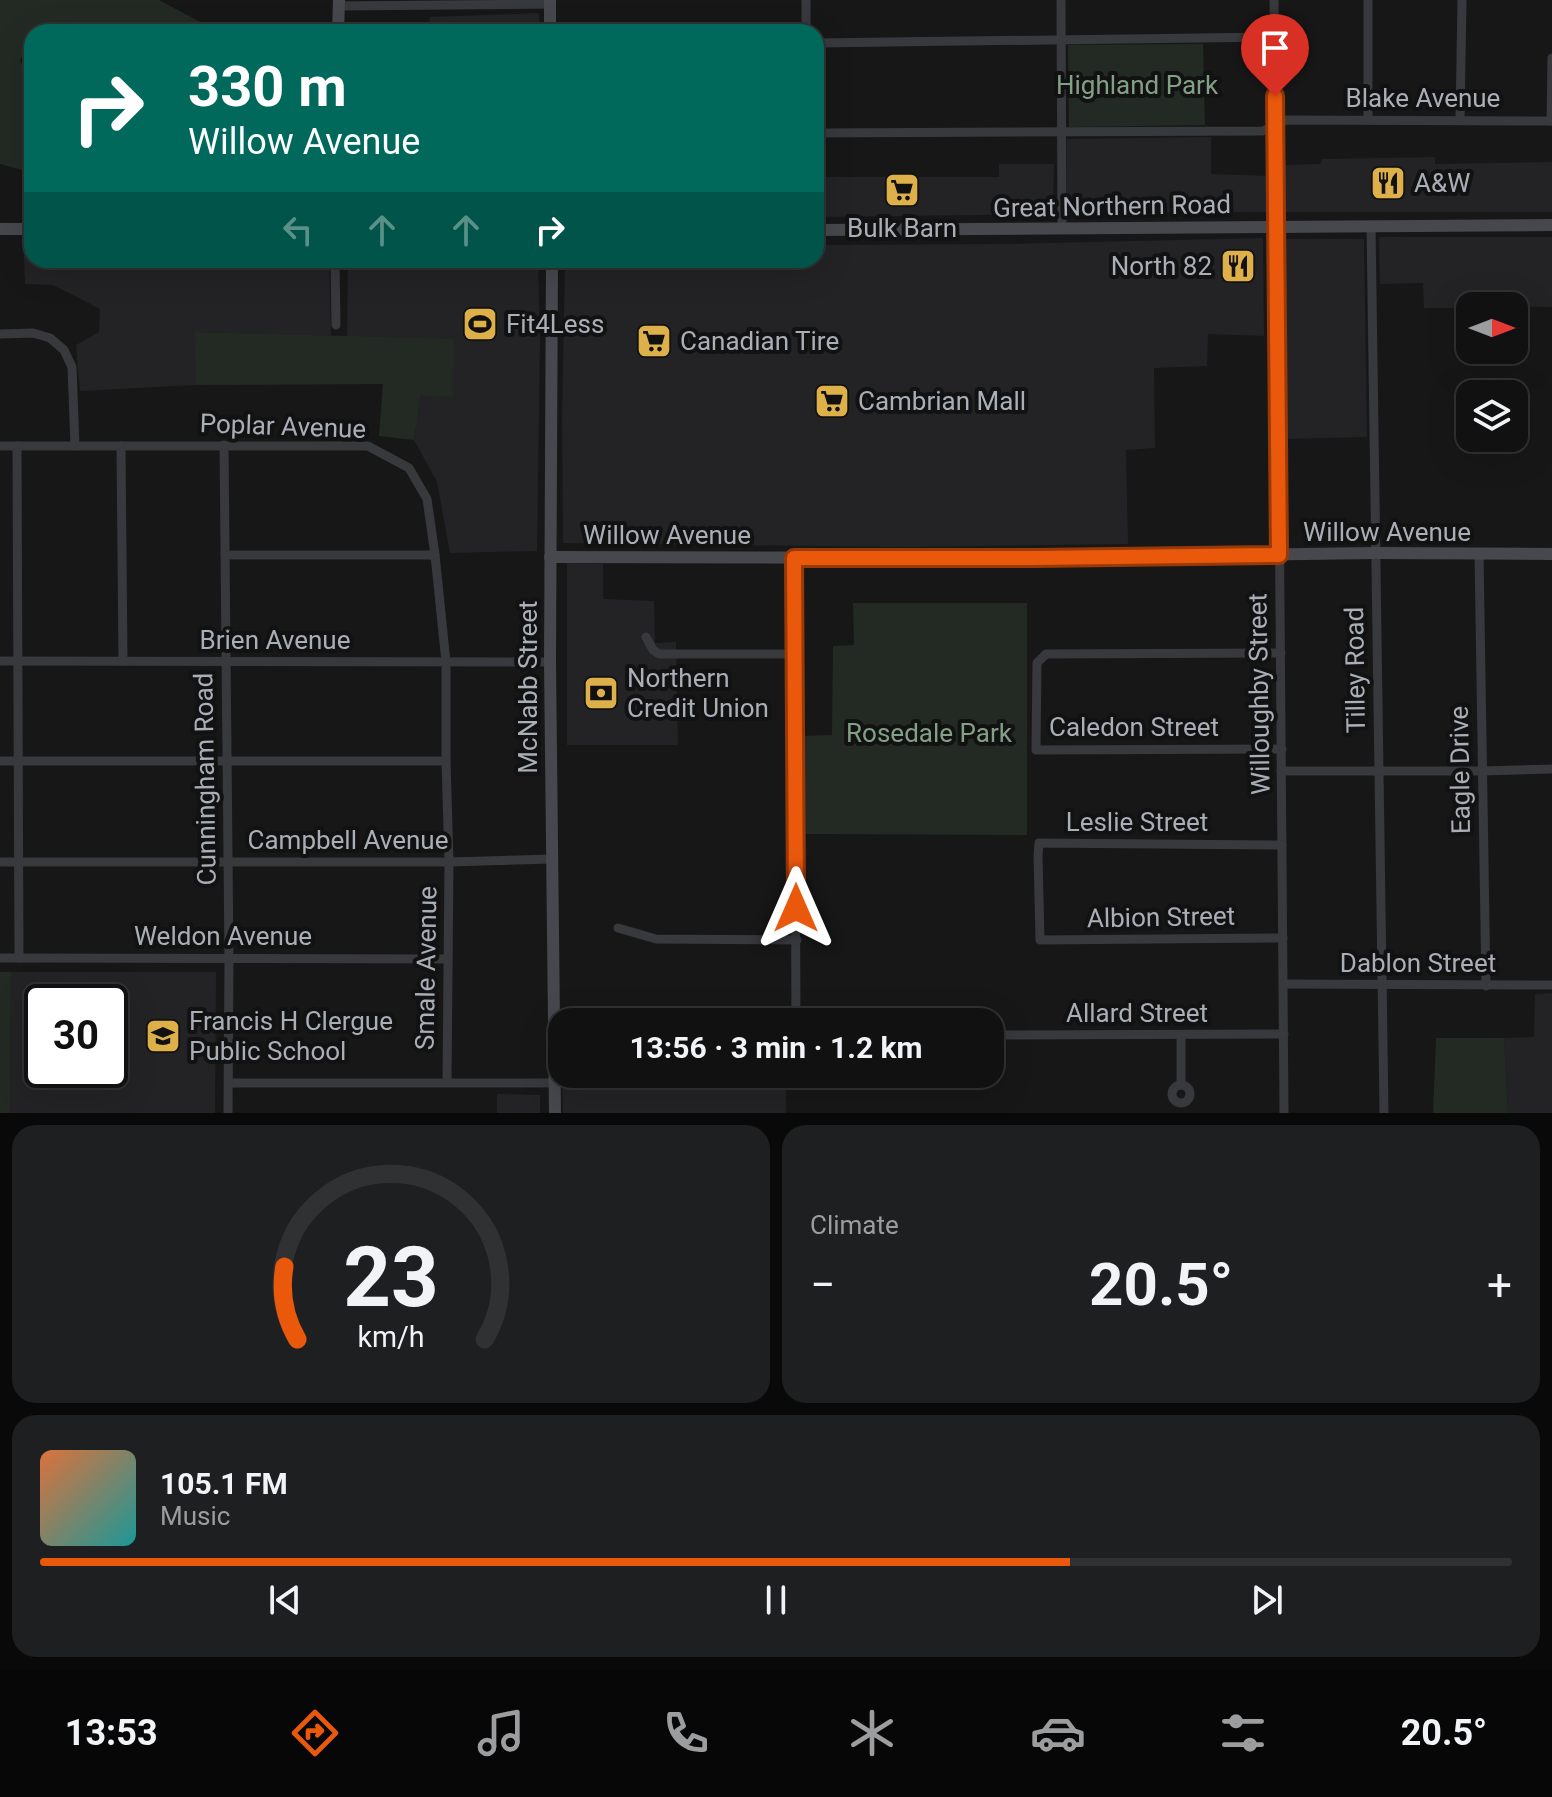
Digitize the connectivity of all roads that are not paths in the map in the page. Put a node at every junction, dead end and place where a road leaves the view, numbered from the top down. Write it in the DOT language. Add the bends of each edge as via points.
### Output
graph roads {
  1 [pos="806,0"];
  2 [pos="1061,0"];
  3 [pos="1274,0"];
  4 [pos="1368,0"];
  5 [pos="1462,0"];
  6 [pos="550,2"];
  7 [pos="339,3"];
  8 [pos="338,24"];
  9 [pos="550,24"];
  10 [pos="806,24"];
  11 [pos="1274,37"];
  12 [pos="1062,41"];
  13 [pos="824,43"];
  14 [pos="1552,58"];
  15 [pos="1368,119"];
  16 [pos="1460,120"];
  17 [pos="1551,121"];
  18 [pos="1276,125"];
  19 [pos="1061,131"];
  20 [pos="824,133"];
  21 [pos="1552,225"];
  22 [pos="1277,226"];
  23 [pos="1371,226"];
  24 [pos="0,229"];
  25 [pos="24,229"];
  26 [pos="1062,229"];
  27 [pos="824,230"];
  28 [pos="335,268"];
  29 [pos="550,268"];
  30 [pos="336,325"];
  31 [pos="0,334"];
  32 [pos="224,445"];
  33 [pos="0,446"];
  34 [pos="17,446"];
  35 [pos="75,446"];
  36 [pos="121,446"];
  37 [pos="1374,553"];
  38 [pos="1479,554"];
  39 [pos="1552,554"];
  40 [pos="225,555"];
  41 [pos="435,555"];
  42 [pos="1279,555"];
  43 [pos="550,557"];
  44 [pos="794,558"];
  45 [pos="646,637"];
  46 [pos="1281,653"];
  47 [pos="795,654"];
  48 [pos="0,661"];
  49 [pos="17,661"];
  50 [pos="123,661"];
  51 [pos="446,662"];
  52 [pos="550,662"];
  53 [pos="226,663"];
  54 [pos="1282,749"];
  55 [pos="227,760"];
  56 [pos="0,761"];
  57 [pos="18,761"];
  58 [pos="446,761"];
  59 [pos="1552,769"];
  60 [pos="1281,771"];
  61 [pos="1379,771"];
  62 [pos="1482,771"];
  63 [pos="1282,845"];
  64 [pos="552,859"];
  65 [pos="228,861"];
  66 [pos="0,862"];
  67 [pos="449,862"];
  68 [pos="18,863"];
  69 [pos="618,928"];
  70 [pos="1283,938"];
  71 [pos="797,940"];
  72 [pos="1040,940"];
  73 [pos="0,958"];
  74 [pos="19,958"];
  75 [pos="229,958"];
  76 [pos="447,959"];
  77 [pos="1283,984"];
  78 [pos="1382,985"];
  79 [pos="1552,985"];
  80 [pos="1486,986"];
  81 [pos="557,1008"];
  82 [pos="796,1008"];
  83 [pos="1284,1034"];
  84 [pos="1004,1035"];
  85 [pos="1181,1035"];
  86 [pos="447,1082"];
  87 [pos="229,1083"];
  88 [pos="548,1083"];
  89 [pos="1181,1085"];
  90 [pos="555,1088"];
  91 [pos="228,1113"];
  92 [pos="555,1113"];
  93 [pos="1284,1113"];
  94 [pos="1384,1113"];
  1 -- 10 [label="street"];
  2 -- 12 [label="street"];
  3 -- 11 [label="street, Willoughby Street"];
  4 -- 15 [label="street"];
  5 -- 16 [label="street"];
  6 -- 7 [label="street"];
  6 -- 9 [label="main road"];
  7 -- 8 [label="main road"];
  11 -- 12 [label="street"];
  11 -- 18 [label="street, Willoughby Street"];
  12 -- 13 [label="street"];
  12 -- 19 [label="street"];
  14 -- 17 [label="street"];
  15 -- 16 [label="street, Blake Avenue"];
  15 -- 18 [label="street, Blake Avenue" via="1287,120"];
  16 -- 17 [label="street, Blake Avenue"];
  18 -- 19 [label="street, Blake Avenue" via="1263,131"];
  18 -- 22 [label="street, Willoughby Street"];
  19 -- 20 [label="street, Blake Avenue"];
  19 -- 26 [label="street"];
  21 -- 23 [label="main road, Great Northern Road"];
  22 -- 23 [label="main road, Great Northern Road"];
  22 -- 26 [label="main road, Great Northern Road"];
  22 -- 42 [label="street, Willoughby Street"];
  23 -- 37 [label="street, Tilley Road"];
  24 -- 25 [label="main road"];
  26 -- 27 [label="main road, Great Northern Road"];
  28 -- 30 [label="street"];
  29 -- 43 [label="main road, McNabb Street"];
  31 -- 35 [label="street" via="33,333 64,350 72,367"];
  32 -- 36 [label="street, Poplar Avenue"];
  32 -- 40 [label="street, Cunningham Road"];
  32 -- 41 [label="street, Poplar Avenue" via="368,446 409,468 427,499"];
  33 -- 34 [label="street, Poplar Avenue"];
  34 -- 35 [label="street, Poplar Avenue"];
  34 -- 49 [label="street"];
  35 -- 36 [label="street, Poplar Avenue"];
  36 -- 50 [label="street"];
  37 -- 38 [label="main road, Willow Avenue"];
  37 -- 42 [label="main road, Willow Avenue"];
  37 -- 61 [label="street, Tilley Road"];
  38 -- 39 [label="main road, Willow Avenue"];
  38 -- 62 [label="street, Eagle Drive"];
  40 -- 41 [label="street"];
  40 -- 53 [label="street, Cunningham Road"];
  41 -- 51 [label="street, Poplar Avenue"];
  42 -- 44 [label="main road, Willow Avenue"];
  42 -- 46 [label="street, Willoughby Street"];
  43 -- 44 [label="main road, Willow Avenue"];
  43 -- 52 [label="main road, McNabb Street"];
  44 -- 47 [label="street"];
  45 -- 47 [label="street" via="659,654"];
  46 -- 54 [label="street, Willoughby Street"];
  46 -- 54 [label="street, Caledon Street" via="1046,654 1037,663 1036,750"];
  47 -- 71 [label="street"];
  48 -- 49 [label="street, Brien Avenue"];
  49 -- 50 [label="street, Brien Avenue"];
  49 -- 57 [label="street"];
  50 -- 53 [label="street, Brien Avenue"];
  51 -- 52 [label="street, Brien Avenue"];
  51 -- 53 [label="street, Brien Avenue"];
  51 -- 58 [label="street, Smale Avenue"];
  52 -- 64 [label="main road, McNabb Street"];
  53 -- 55 [label="street, Cunningham Road"];
  54 -- 60 [label="street, Willoughby Street"];
  55 -- 57 [label="street"];
  55 -- 58 [label="street"];
  55 -- 65 [label="street, Cunningham Road"];
  56 -- 57 [label="street"];
  57 -- 68 [label="street"];
  58 -- 67 [label="street, Smale Avenue"];
  59 -- 62 [label="street"];
  60 -- 61 [label="street"];
  60 -- 63 [label="street, Willoughby Street"];
  61 -- 62 [label="street"];
  61 -- 78 [label="street, Tilley Road"];
  62 -- 80 [label="street, Eagle Drive"];
  63 -- 70 [label="street, Willoughby Street"];
  63 -- 72 [label="street, Leslie Street" via="1039,843"];
  64 -- 67 [label="street, Campbell Avenue"];
  64 -- 81 [label="main road, McNabb Street"];
  65 -- 67 [label="street, Campbell Avenue"];
  65 -- 68 [label="street, Campbell Avenue"];
  65 -- 75 [label="street, Cunningham Road"];
  66 -- 68 [label="street, Campbell Avenue"];
  67 -- 76 [label="street, Smale Avenue"];
  68 -- 74 [label="street"];
  69 -- 71 [label="street" via="656,939"];
  70 -- 72 [label="street, Albion Street"];
  70 -- 77 [label="street, Willoughby Street"];
  71 -- 82 [label="street"];
  73 -- 74 [label="street, Weldon Avenue"];
  74 -- 75 [label="street, Weldon Avenue"];
  75 -- 76 [label="street, Weldon Avenue"];
  75 -- 87 [label="street, Cunningham Road"];
  76 -- 86 [label="street, Smale Avenue"];
  77 -- 78 [label="street, Dablon Street"];
  77 -- 83 [label="street, Willoughby Street"];
  78 -- 80 [label="street, Dablon Street"];
  78 -- 94 [label="street, Tilley Road"];
  79 -- 80 [label="street, Dablon Street"];
  83 -- 85 [label="street, Allard Street"];
  83 -- 93 [label="street, Willoughby Street"];
  84 -- 85 [label="street, Allard Street"];
  85 -- 89 [label="street"];
  86 -- 87 [label="street"];
  86 -- 88 [label="street"];
  87 -- 91 [label="street, Cunningham Road"];
  90 -- 92 [label="main road, McNabb Street"];
}
